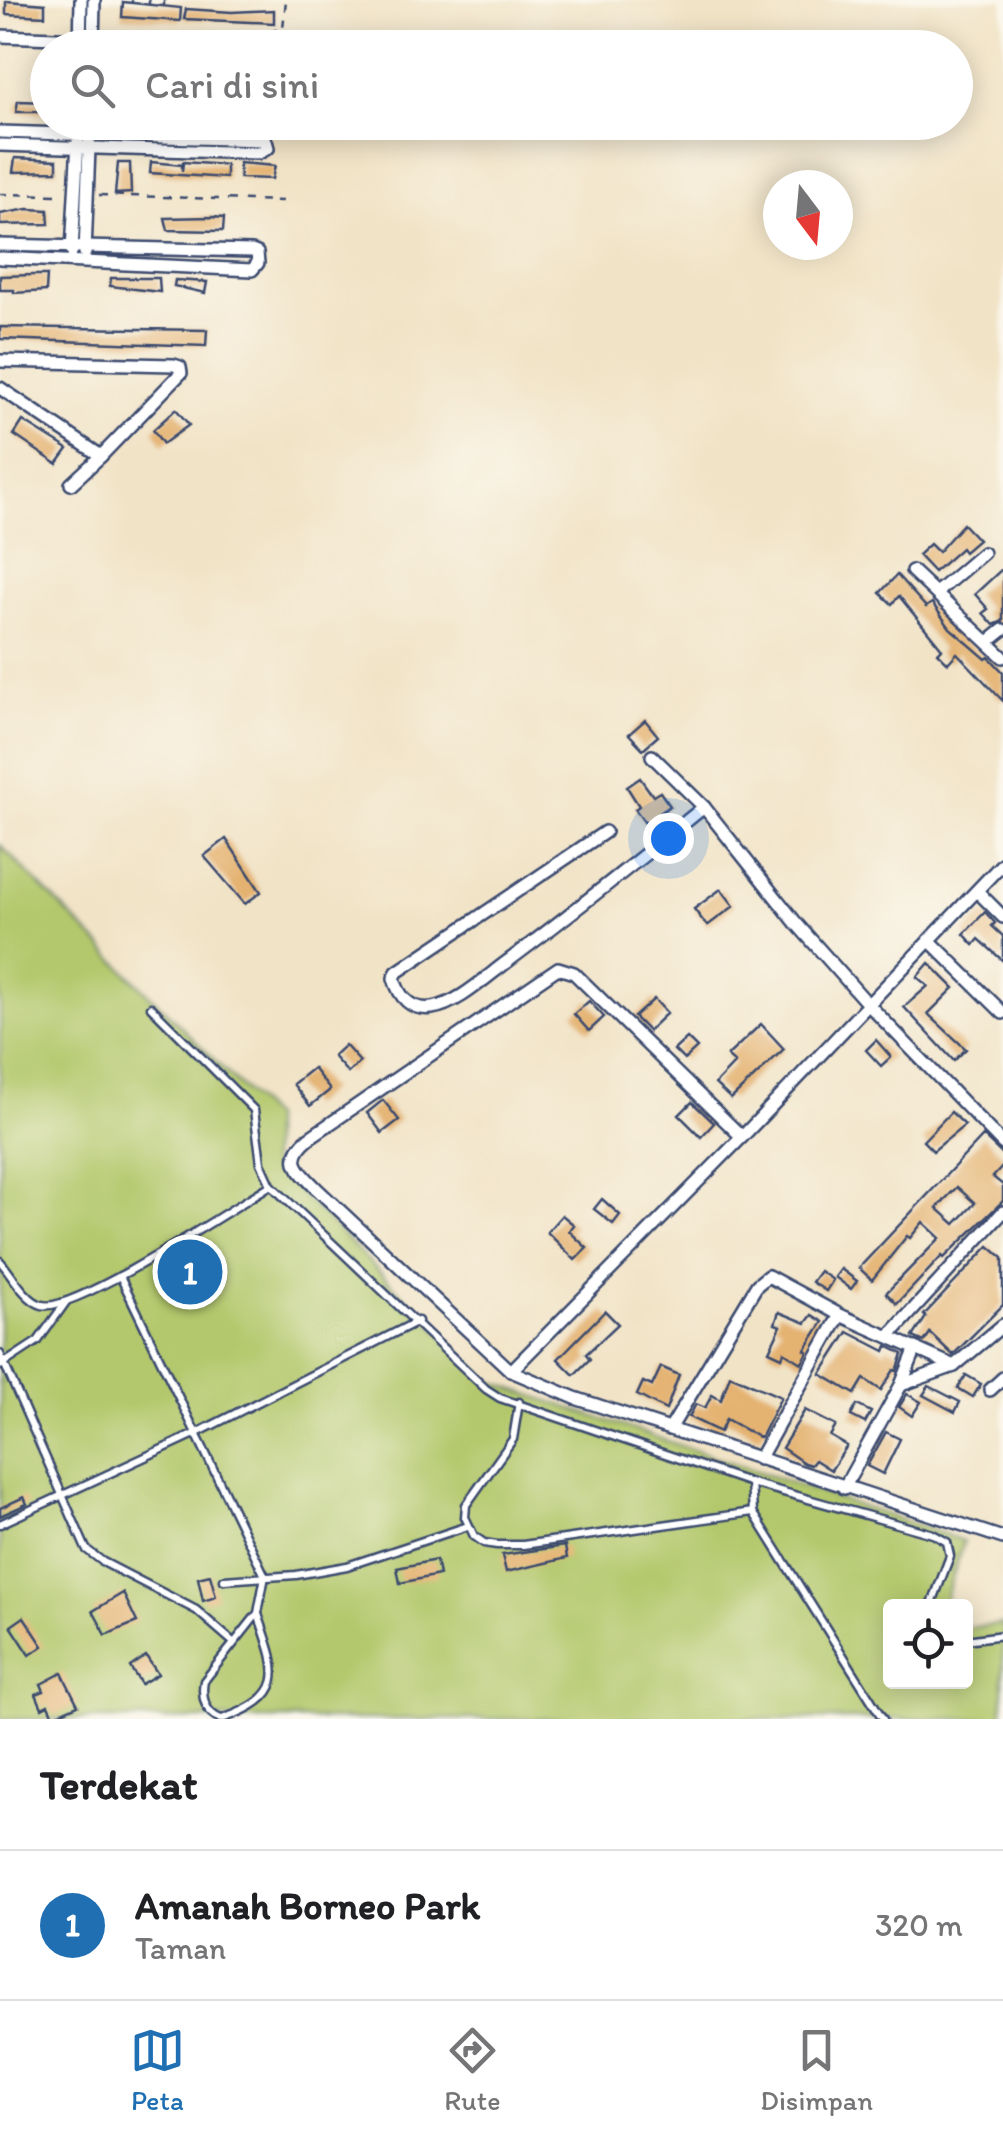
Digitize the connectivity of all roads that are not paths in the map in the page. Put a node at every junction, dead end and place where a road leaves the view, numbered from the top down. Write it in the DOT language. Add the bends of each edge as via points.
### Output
graph roads {
  1 [pos="82,0"];
  2 [pos="94,0"];
  3 [pos="85,30"];
  4 [pos="88,30"];
  5 [pos="0,36"];
  6 [pos="30,38"];
  7 [pos="30,131"];
  8 [pos="0,132"];
  9 [pos="84,140"];
  10 [pos="265,140"];
  11 [pos="0,145"];
  12 [pos="84,147"];
  13 [pos="0,246"];
  14 [pos="79,253"];
  15 [pos="0,258"];
  16 [pos="0,361"];
  17 [pos="0,388"];
  18 [pos="101,456"];
  19 [pos="71,484"];
  20 [pos="983,553"];
  21 [pos="912,572"];
  22 [pos="936,593"];
  23 [pos="1003,630"];
  24 [pos="988,642"];
  25 [pos="1003,657"];
  26 [pos="652,756"];
  27 [pos="704,806"];
  28 [pos="606,832"];
  29 [pos="1003,863"];
  30 [pos="977,891"];
  31 [pos="1003,918"];
  32 [pos="929,940"];
  33 [pos="867,1003"];
  34 [pos="150,1007"];
  35 [pos="1003,1014"];
  36 [pos="742,1137"];
  37 [pos="1003,1144"];
  38 [pos="271,1184"];
  39 [pos="1003,1212"];
  40 [pos="0,1261"];
  41 [pos="120,1276"];
  42 [pos="67,1301"];
  43 [pos="840,1316"];
  44 [pos="418,1322"];
  45 [pos="1003,1326"];
  46 [pos="890,1336"];
  47 [pos="916,1348"];
  48 [pos="0,1354"];
  49 [pos="2,1365"];
  50 [pos="954,1366"];
  51 [pos="510,1371"];
  52 [pos="1003,1378"];
  53 [pos="900,1386"];
  54 [pos="990,1390"];
  55 [pos="518,1402"];
  56 [pos="670,1429"];
  57 [pos="196,1433"];
  58 [pos="759,1459"];
  59 [pos="751,1483"];
  60 [pos="844,1488"];
  61 [pos="60,1494"];
  62 [pos="753,1512"];
  63 [pos="0,1524"];
  64 [pos="468,1526"];
  65 [pos="1003,1538"];
  66 [pos="265,1576"];
  67 [pos="224,1580"];
  68 [pos="934,1599"];
  69 [pos="258,1612"];
  70 [pos="1003,1634"];
  71 [pos="973,1639"];
  72 [pos="233,1642"];
  73 [pos="221,1719"];
  74 [pos="883,1719"];
  1 -- 3 [label="street"];
  2 -- 4 [label="street"];
  5 -- 6 [label="street"];
  7 -- 8 [label="street"];
  9 -- 12 [label="street"];
  10 -- 12 [label="street" via="268,148 259,153"];
  11 -- 12 [label="street"];
  12 -- 14 [label="street"];
  13 -- 14 [label="street"];
  14 -- 14 [label="street" via="252,251 258,263 252,270"];
  14 -- 15 [label="street"];
  16 -- 18 [label="street" via="180,367 179,379"];
  17 -- 18 [label="street"];
  18 -- 19 [label="street"];
  20 -- 22 [label="street"];
  21 -- 22 [label="street"];
  22 -- 24 [label="street"];
  23 -- 24 [label="street"];
  24 -- 25 [label="street"];
  26 -- 27 [label="street"];
  27 -- 28 [label="street" via="456,998 420,1008 402,997 397,972"];
  27 -- 33 [label="street"];
  29 -- 30 [label="street"];
  30 -- 31 [label="street"];
  30 -- 32 [label="street"];
  32 -- 33 [label="street"];
  32 -- 35 [label="street"];
  33 -- 36 [label="street"];
  33 -- 37 [label="street"];
  34 -- 38 [label="lane" via="247,1099"];
  36 -- 51 [label="street"];
  36 -- 51 [label="street" via="574,973 558,968 299,1147 303,1175"];
  38 -- 41 [label="lane"];
  38 -- 44 [label="lane"];
  39 -- 46 [label="street"];
  40 -- 42 [label="lane" via="34,1301"];
  41 -- 42 [label="lane"];
  41 -- 57 [label="lane"];
  42 -- 49 [label="lane" via="38,1341"];
  43 -- 46 [label="street"];
  43 -- 56 [label="street" via="773,1276 763,1278"];
  43 -- 58 [label="street"];
  44 -- 55 [label="lane" via="486,1389"];
  44 -- 57 [label="lane"];
  45 -- 50 [label="street"];
  46 -- 47 [label="street"];
  47 -- 50 [label="street"];
  47 -- 53 [label="street"];
  48 -- 49 [label="lane"];
  49 -- 61 [label="lane"];
  50 -- 53 [label="street"];
  51 -- 56 [label="street"];
  52 -- 54 [label="street"];
  53 -- 60 [label="street"];
  55 -- 59 [label="lane"];
  55 -- 64 [label="lane" via="514,1439 466,1504"];
  56 -- 58 [label="street"];
  57 -- 61 [label="lane"];
  57 -- 66 [label="lane"];
  58 -- 60 [label="street"];
  59 -- 62 [label="lane"];
  59 -- 68 [label="lane" via="946,1542 950,1556"];
  60 -- 65 [label="street"];
  61 -- 63 [label="lane"];
  61 -- 72 [label="lane" via="86,1549 196,1610"];
  62 -- 64 [label="lane" via="523,1544 484,1543"];
  62 -- 74 [label="lane"];
  64 -- 66 [label="lane" via="347,1566"];
  66 -- 67 [label="lane"];
  66 -- 69 [label="lane"];
  69 -- 72 [label="lane"];
  69 -- 73 [label="lane" via="274,1683 256,1704"];
  70 -- 71 [label="lane"];
  72 -- 73 [label="lane" via="202,1693"];
}
